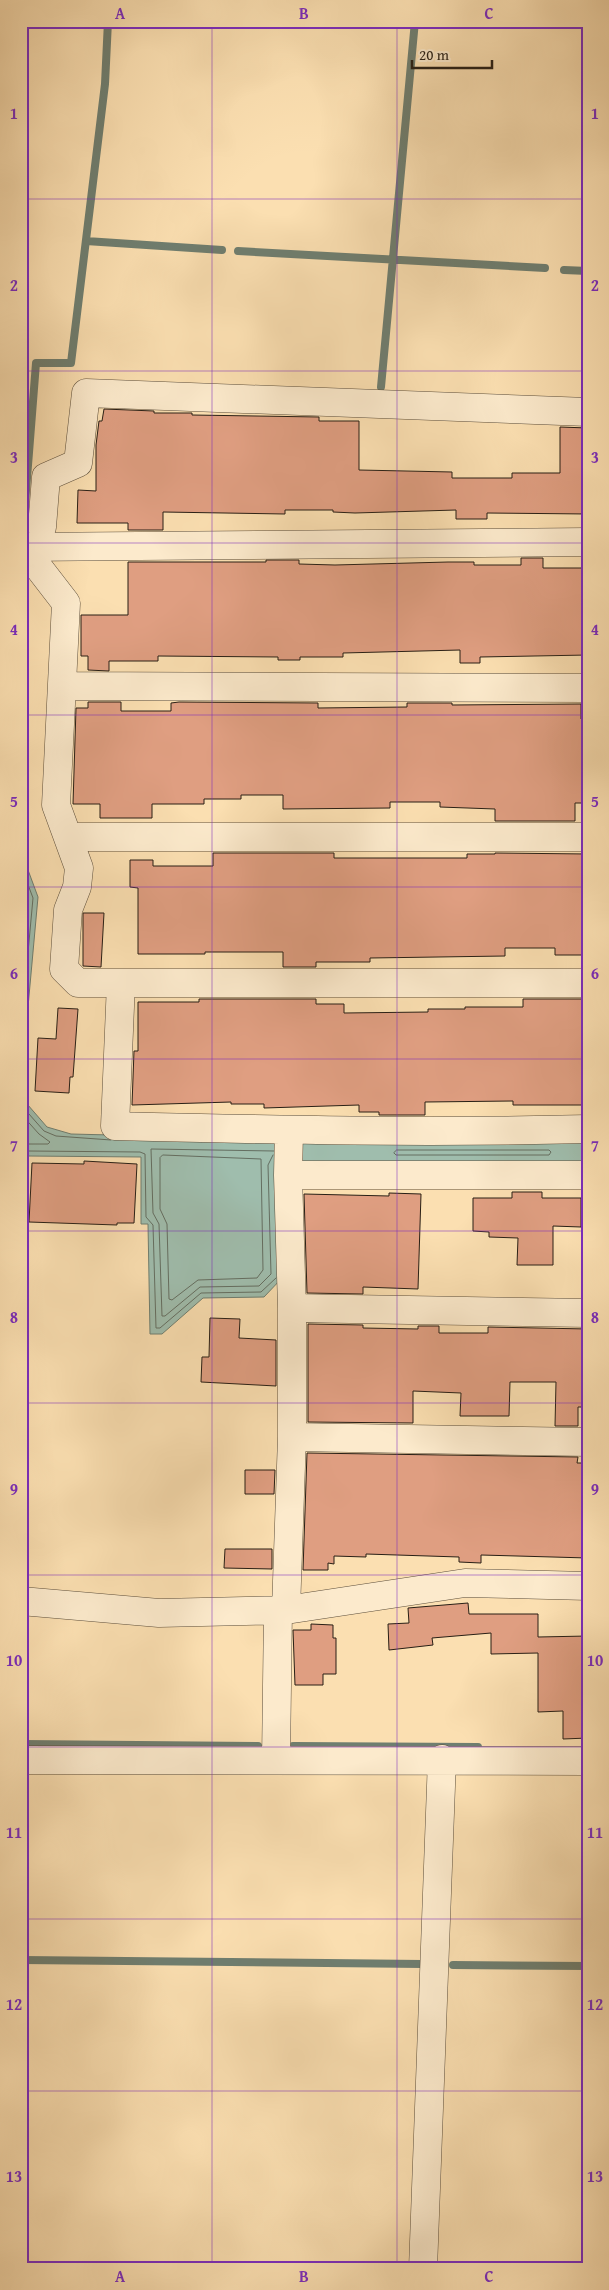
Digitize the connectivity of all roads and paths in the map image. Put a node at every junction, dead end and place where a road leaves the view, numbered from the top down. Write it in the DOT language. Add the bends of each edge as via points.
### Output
graph roads {
  1 [pos="588,412"];
  2 [pos="42,527"];
  3 [pos="588,542"];
  4 [pos="21,547"];
  5 [pos="39,568"];
  6 [pos="62,686"];
  7 [pos="588,688"];
  8 [pos="68,836"];
  9 [pos="588,836"];
  10 [pos="121,983"];
  11 [pos="588,983"];
  12 [pos="588,1129"];
  13 [pos="289,1134"];
  14 [pos="288,1172"];
  15 [pos="588,1176"];
  16 [pos="292,1308"];
  17 [pos="588,1313"];
  18 [pos="292,1437"];
  19 [pos="588,1442"];
  20 [pos="588,1586"];
  21 [pos="21,1602"];
  22 [pos="282,1610"];
  23 [pos="21,1760"];
  24 [pos="276,1760"];
  25 [pos="442,1760"];
  26 [pos="588,1761"];
  27 [pos="423,2269"];
  1 -- 2 [label="street" via="86,393 78,463 46,477"];
  3 -- 4 [label="street"];
  5 -- 6 [label="street" via="66,603"];
  6 -- 7 [label="street"];
  6 -- 8 [label="street" via="56,805"];
  8 -- 9 [label="street"];
  8 -- 10 [label="street" via="79,868 77,888 68,910 64,969 78,983"];
  10 -- 11 [label="street"];
  10 -- 13 [label="street" via="115,1126"];
  12 -- 13 [label="street"];
  13 -- 14 [label="street"];
  14 -- 15 [label="street"];
  14 -- 16 [label="street"];
  16 -- 17 [label="street"];
  16 -- 18 [label="street"];
  18 -- 19 [label="street"];
  18 -- 22 [label="street"];
  20 -- 22 [label="street" via="465,1584"];
  21 -- 22 [label="street" via="159,1612"];
  22 -- 24 [label="street"];
  23 -- 24 [label="street"];
  24 -- 25 [label="street"];
  25 -- 26 [label="street"];
  25 -- 27 [label="street"];
}
